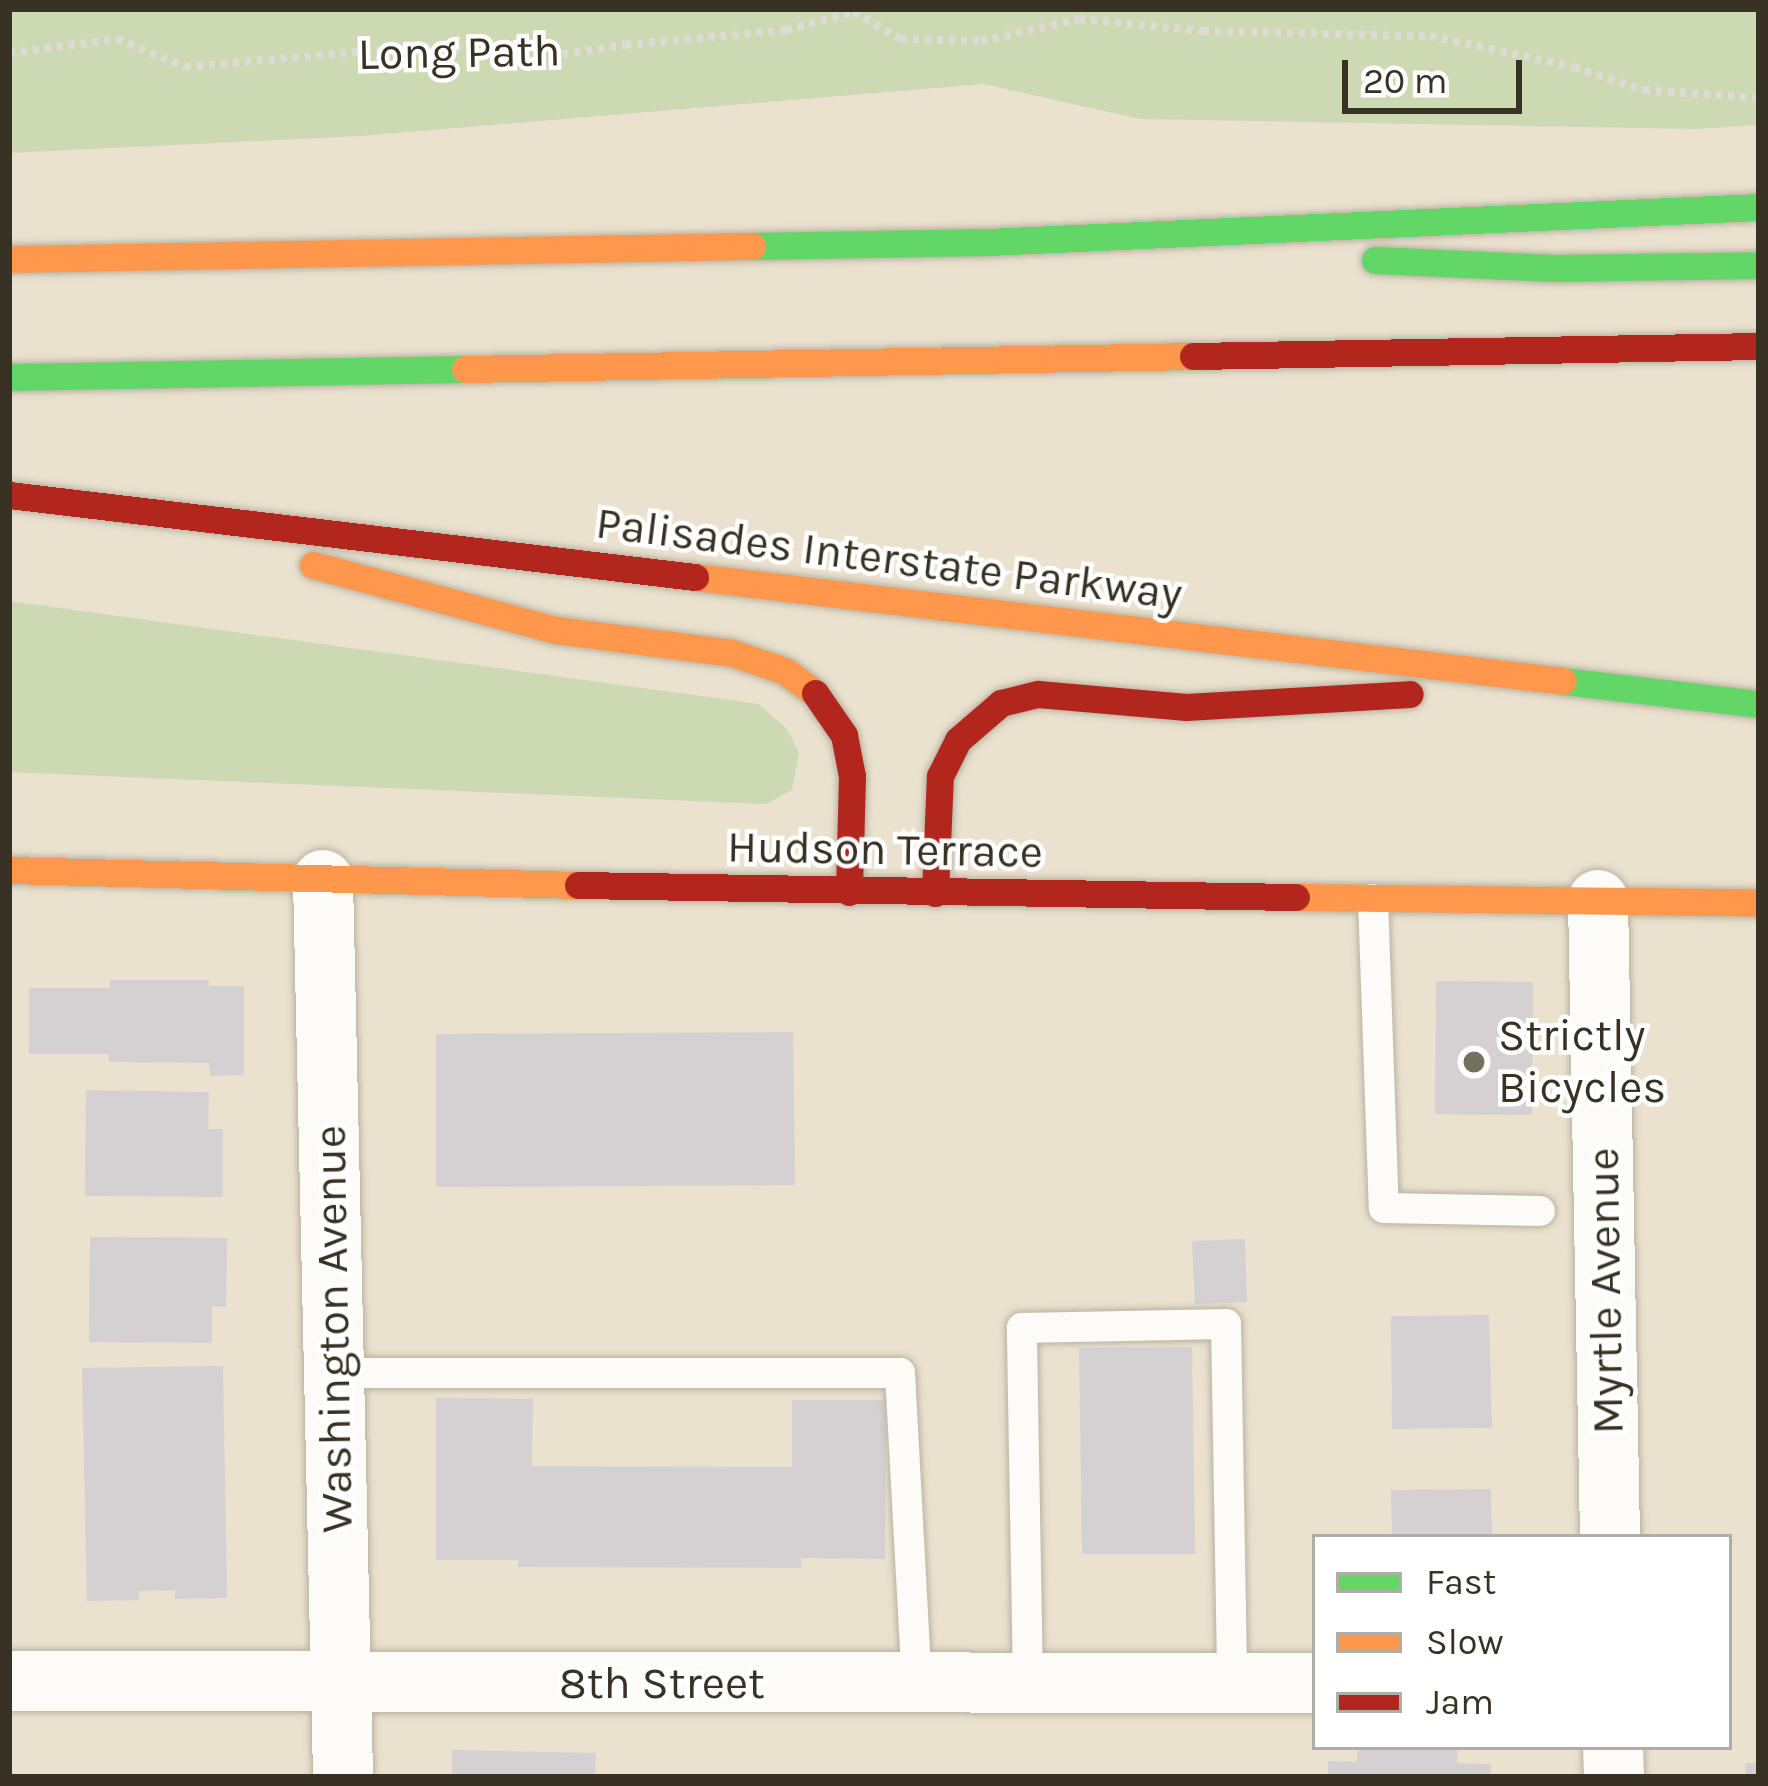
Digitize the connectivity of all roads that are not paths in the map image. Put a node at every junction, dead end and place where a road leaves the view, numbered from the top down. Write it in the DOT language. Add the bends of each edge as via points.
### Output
graph roads {
  1 [pos="1759,207"];
  2 [pos="988,242"];
  3 [pos="1294,256"];
  4 [pos="1341,258"];
  5 [pos="9,259"];
  6 [pos="1759,265"];
  7 [pos="1759,346"];
  8 [pos="9,377"];
  9 [pos="9,495"];
  10 [pos="84,504"];
  11 [pos="1591,684"];
  12 [pos="1759,704"];
  13 [pos="9,870"];
  14 [pos="323,880"];
  15 [pos="849,892"];
  16 [pos="935,893"];
  17 [pos="1373,899"];
  18 [pos="1598,900"];
  19 [pos="1759,903"];
  20 [pos="1540,1210"];
  21 [pos="335,1373"];
  22 [pos="1610,1534"];
  23 [pos="9,1681"];
  24 [pos="1232,1682"];
  25 [pos="1028,1683"];
  26 [pos="1312,1683"];
  27 [pos="343,1684"];
  28 [pos="917,1684"];
  29 [pos="343,1777"];
  1 -- 2 [label="main road"];
  2 -- 3 [label="main road"];
  2 -- 5 [label="main road"];
  4 -- 6 [label="main road" via="1552,268"];
  7 -- 8 [label="main road"];
  9 -- 10 [label="main road, Palisades Interstate Parkway"];
  10 -- 11 [label="main road, Palisades Interstate Parkway"];
  10 -- 15 [label="main road" via="556,630 732,653 785,671 823,699 844,735 852,776"];
  11 -- 12 [label="main road, Palisades Interstate Parkway"];
  11 -- 16 [label="main road" via="1186,707 1060,694 1018,698 986,714 947,758 937,794"];
  13 -- 14 [label="main road, Hudson Terrace"];
  14 -- 15 [label="main road, Hudson Terrace"];
  14 -- 21 [label="street, Washington Avenue"];
  15 -- 16 [label="main road, Hudson Terrace"];
  16 -- 17 [label="main road, Hudson Terrace"];
  17 -- 18 [label="main road, Hudson Terrace"];
  17 -- 20 [label="lane" via="1384,1208"];
  18 -- 19 [label="main road, Hudson Terrace"];
  18 -- 22 [label="street, Myrtle Avenue"];
  21 -- 27 [label="street, Washington Avenue"];
  21 -- 28 [label="lane" via="900,1373"];
  23 -- 27 [label="street, 8th Street"];
  24 -- 25 [label="street, 8th Street"];
  24 -- 25 [label="lane" via="1226,1324 1022,1328"];
  24 -- 26 [label="street, 8th Street"];
  25 -- 28 [label="street, 8th Street"];
  27 -- 28 [label="street, 8th Street"];
  27 -- 29 [label="street, Washington Avenue"];
}
